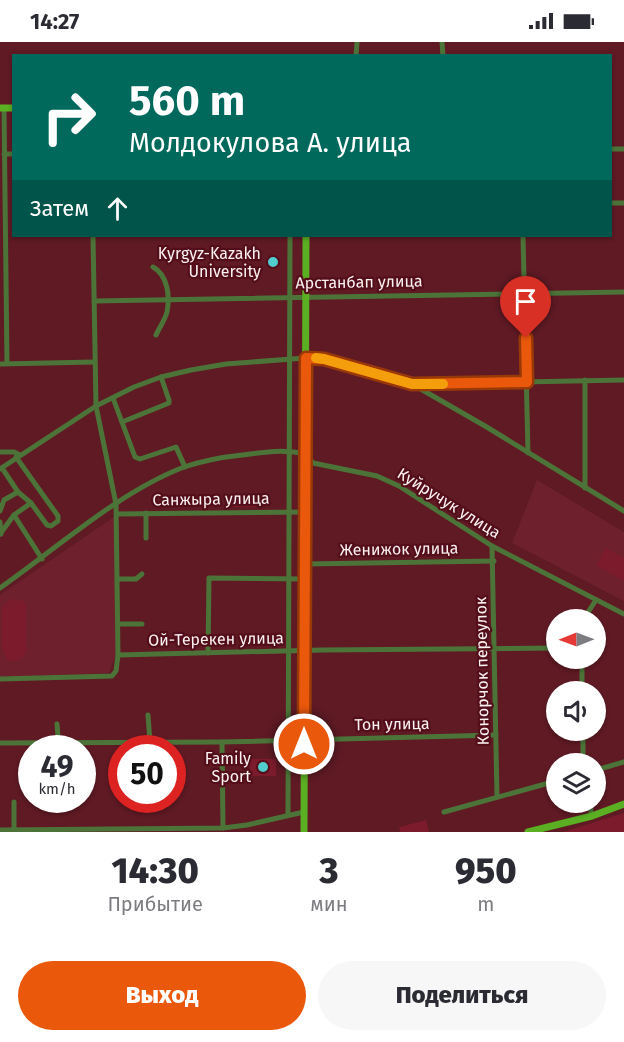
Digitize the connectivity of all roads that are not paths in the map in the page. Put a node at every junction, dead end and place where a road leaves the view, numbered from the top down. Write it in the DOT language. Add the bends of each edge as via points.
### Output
graph roads {
  1 [pos="2,108"];
  2 [pos="4,154"];
  3 [pos="12,154"];
  4 [pos="93,237"];
  5 [pos="290,237"];
  6 [pos="306,237"];
  7 [pos="523,237"];
  8 [pos="153,267"];
  9 [pos="3,291"];
  10 [pos="624,292"];
  11 [pos="525,294"];
  12 [pos="290,296"];
  13 [pos="306,296"];
  14 [pos="167,299"];
  15 [pos="94,301"];
  16 [pos="156,335"];
  17 [pos="289,358"];
  18 [pos="306,358"];
  19 [pos="94,362"];
  20 [pos="3,364"];
  21 [pos="161,377"];
  22 [pos="585,380"];
  23 [pos="624,380"];
  24 [pos="527,382"];
  25 [pos="412,384"];
  26 [pos="113,398"];
  27 [pos="96,406"];
  28 [pos="122,422"];
  29 [pos="290,450"];
  30 [pos="0,452"];
  31 [pos="528,453"];
  32 [pos="306,454"];
  33 [pos="18,456"];
  34 [pos="185,467"];
  35 [pos="1,468"];
  36 [pos="585,488"];
  37 [pos="18,492"];
  38 [pos="31,503"];
  39 [pos="116,504"];
  40 [pos="0,511"];
  41 [pos="624,511"];
  42 [pos="289,512"];
  43 [pos="306,512"];
  44 [pos="146,513"];
  45 [pos="117,514"];
  46 [pos="14,515"];
  47 [pos="0,522"];
  48 [pos="1,534"];
  49 [pos="146,538"];
  50 [pos="492,546"];
  51 [pos="42,559"];
  52 [pos="494,561"];
  53 [pos="305,564"];
  54 [pos="142,574"];
  55 [pos="118,579"];
  56 [pos="289,579"];
  57 [pos="305,579"];
  58 [pos="0,588"];
  59 [pos="596,600"];
  60 [pos="590,609"];
  61 [pos="624,615"];
  62 [pos="118,624"];
  63 [pos="142,624"];
  64 [pos="495,648"];
  65 [pos="546,648"];
  66 [pos="288,651"];
  67 [pos="305,651"];
  68 [pos="208,653"];
  69 [pos="118,655"];
  70 [pos="0,678"];
  71 [pos="148,715"];
  72 [pos="57,724"];
  73 [pos="58,735"];
  74 [pos="149,735"];
  75 [pos="496,735"];
  76 [pos="288,739"];
  77 [pos="304,739"];
  78 [pos="186,742"];
  79 [pos="222,742"];
  80 [pos="0,743"];
  81 [pos="18,744"];
  82 [pos="624,762"];
  83 [pos="606,767"];
  84 [pos="546,783"];
  85 [pos="497,797"];
  86 [pos="14,802"];
  87 [pos="624,804"];
  88 [pos="304,812"];
  89 [pos="444,812"];
  90 [pos="591,813"];
  91 [pos="288,814"];
  92 [pos="592,816"];
  93 [pos="223,828"];
  94 [pos="0,830"];
  95 [pos="14,831"];
  96 [pos="304,832"];
  97 [pos="528,832"];
  1 -- 2 [label="street"];
  2 -- 3 [label="street"];
  2 -- 9 [label="street"];
  4 -- 15 [label="street"];
  5 -- 12 [label="street"];
  6 -- 13 [label="main road"];
  7 -- 11 [label="street"];
  8 -- 14 [label="street" via="166,282"];
  9 -- 20 [label="street"];
  10 -- 11 [label="street, Арстанбап улица"];
  11 -- 13 [label="street, Арстанбап улица"];
  11 -- 24 [label="street"];
  12 -- 13 [label="street, Арстанбап улица"];
  12 -- 14 [label="street, Арстанбап улица"];
  12 -- 17 [label="street"];
  13 -- 18 [label="main road"];
  14 -- 15 [label="street, Арстанбап улица"];
  14 -- 16 [label="street" via="166,316"];
  15 -- 19 [label="street"];
  17 -- 18 [label="street"];
  17 -- 21 [label="street" via="226,364"];
  17 -- 29 [label="street"];
  18 -- 25 [label="street" via="324,359"];
  18 -- 32 [label="main road"];
  19 -- 20 [label="street"];
  19 -- 27 [label="street"];
  21 -- 26 [label="street"];
  21 -- 28 [label="street" via="169,403"];
  22 -- 23 [label="street"];
  22 -- 24 [label="street"];
  22 -- 36 [label="street"];
  24 -- 25 [label="street"];
  24 -- 31 [label="street"];
  25 -- 31 [label="street"];
  26 -- 27 [label="street"];
  26 -- 28 [label="street"];
  27 -- 33 [label="street"];
  27 -- 39 [label="street"];
  28 -- 34 [label="street" via="138,459 176,447"];
  29 -- 32 [label="street, Куйручук улица"];
  29 -- 34 [label="street, Куйручук улица"];
  29 -- 42 [label="street"];
  30 -- 33 [label="street" via="14,452"];
  31 -- 36 [label="street"];
  32 -- 43 [label="main road"];
  32 -- 50 [label="street, Куйручук улица" via="313,462 377,476 399,486"];
  33 -- 35 [label="street"];
  33 -- 38 [label="street" via="58,521 47,525"];
  34 -- 39 [label="street, Куйручук улица"];
  35 -- 37 [label="street"];
  36 -- 41 [label="street"];
  37 -- 38 [label="street"];
  37 -- 40 [label="street" via="4,500"];
  38 -- 46 [label="street"];
  39 -- 45 [label="street"];
  39 -- 51 [label="street, Куйручук улица"];
  42 -- 43 [label="street, Санжыра улица"];
  42 -- 44 [label="street, Санжыра улица"];
  42 -- 56 [label="street"];
  43 -- 53 [label="main road"];
  44 -- 45 [label="street, Санжыра улица"];
  44 -- 49 [label="street"];
  45 -- 55 [label="street"];
  46 -- 48 [label="street"];
  46 -- 51 [label="street"];
  47 -- 48 [label="street"];
  50 -- 52 [label="street, Конорчок переулок"];
  50 -- 59 [label="street, Куйручук улица"];
  51 -- 58 [label="street, Куйручук улица"];
  52 -- 53 [label="street, Женижок улица"];
  52 -- 64 [label="street, Конорчок переулок"];
  53 -- 57 [label="main road"];
  54 -- 55 [label="street" via="136,579"];
  55 -- 62 [label="street"];
  56 -- 57 [label="street"];
  56 -- 66 [label="street"];
  56 -- 68 [label="street" via="209,579"];
  57 -- 67 [label="main road"];
  59 -- 60 [label="street"];
  59 -- 61 [label="street, Куйручук улица"];
  62 -- 63 [label="street"];
  62 -- 69 [label="street"];
  64 -- 65 [label="street, Ой-Терекен улица"];
  64 -- 67 [label="street, Ой-Терекен улица"];
  64 -- 75 [label="street, Конорчок переулок"];
  66 -- 67 [label="street, Ой-Терекен улица"];
  66 -- 68 [label="street, Ой-Терекен улица"];
  66 -- 76 [label="street"];
  67 -- 77 [label="main road"];
  68 -- 69 [label="street, Ой-Терекен улица"];
  69 -- 70 [label="street" via="112,676"];
  71 -- 74 [label="street"];
  72 -- 73 [label="street"];
  75 -- 77 [label="street, Тон улица"];
  75 -- 85 [label="street, Конорчок переулок"];
  76 -- 77 [label="street, Тон улица"];
  76 -- 79 [label="street, Тон улица"];
  76 -- 91 [label="street"];
  77 -- 88 [label="main road"];
  78 -- 79 [label="street, Тон улица"];
  79 -- 93 [label="street"];
  80 -- 81 [label="street, Тон улица"];
  82 -- 83 [label="street"];
  84 -- 85 [label="street"];
  85 -- 89 [label="street"];
  86 -- 95 [label="street"];
  87 -- 92 [label="main road"];
  88 -- 91 [label="street"];
  88 -- 96 [label="main road"];
  90 -- 92 [label="street"];
  91 -- 93 [label="street"];
  92 -- 97 [label="main road"];
  93 -- 95 [label="street"];
  94 -- 95 [label="street"];
}
